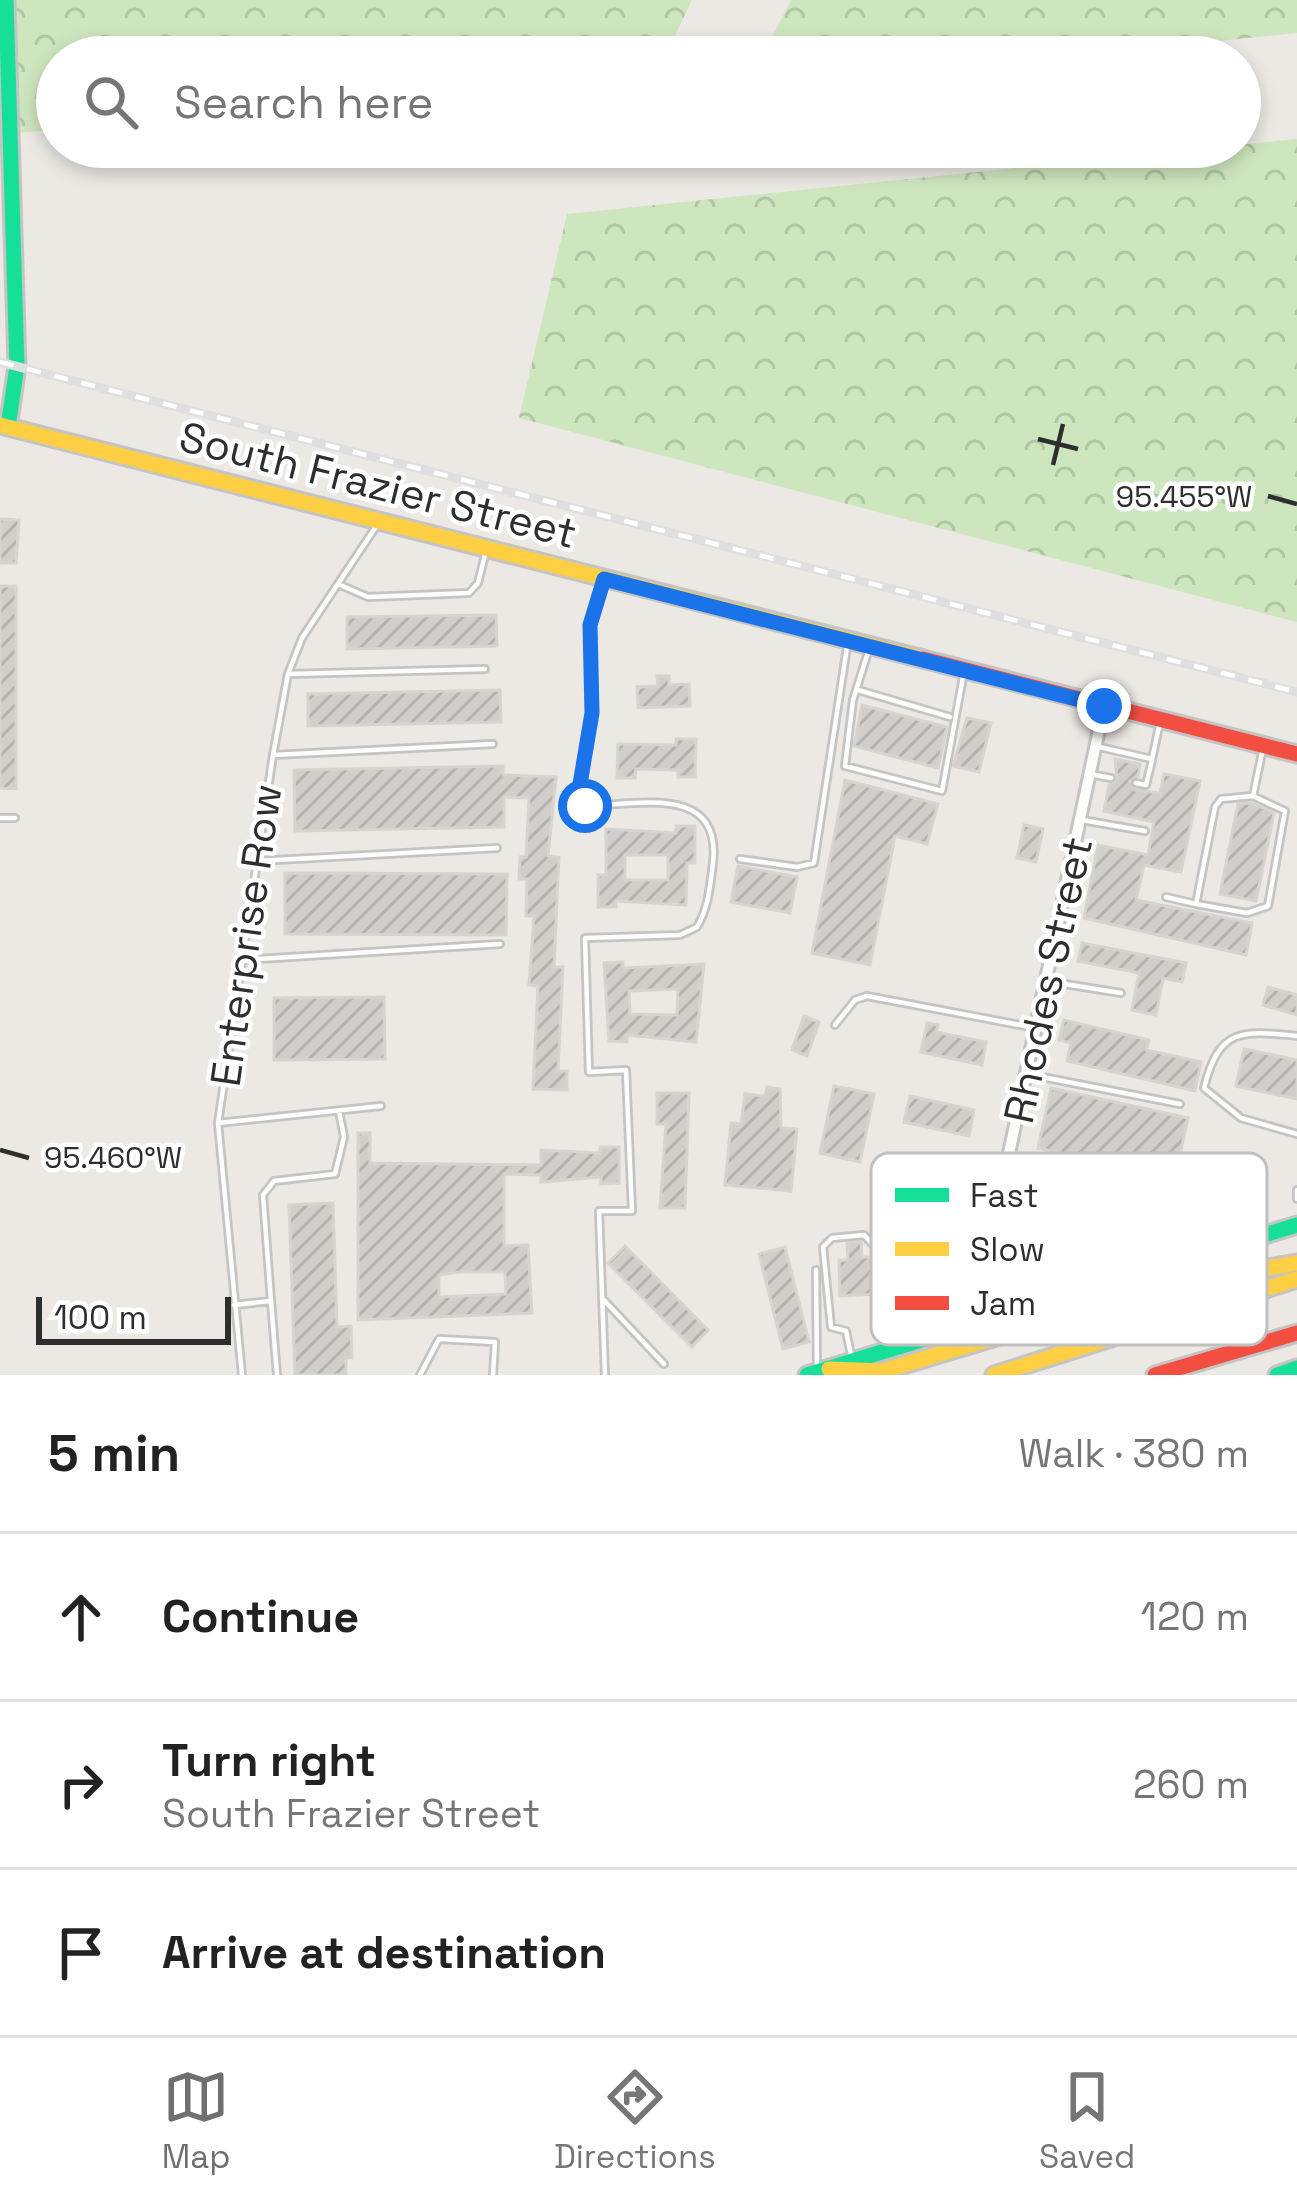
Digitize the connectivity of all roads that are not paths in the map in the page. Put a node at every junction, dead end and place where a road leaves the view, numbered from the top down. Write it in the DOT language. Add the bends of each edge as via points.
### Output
graph roads {
  1 [pos="6,0"];
  2 [pos="4,426"];
  3 [pos="380,522"];
  4 [pos="486,549"];
  5 [pos="604,579"];
  6 [pos="338,584"];
  7 [pos="848,641"];
  8 [pos="869,647"];
  9 [pos="485,669"];
  10 [pos="964,671"];
  11 [pos="288,674"];
  12 [pos="858,690"];
  13 [pos="1104,706"];
  14 [pos="952,718"];
  15 [pos="1161,721"];
  16 [pos="493,744"];
  17 [pos="1095,746"];
  18 [pos="1263,747"];
  19 [pos="1297,754"];
  20 [pos="273,755"];
  21 [pos="1152,759"];
  22 [pos="1090,774"];
  23 [pos="1111,778"];
  24 [pos="1136,783"];
  25 [pos="1253,796"];
  26 [pos="0,818"];
  27 [pos="15,818"];
  28 [pos="1082,820"];
  29 [pos="1145,832"];
  30 [pos="497,848"];
  31 [pos="740,859"];
  32 [pos="257,861"];
  33 [pos="1166,897"];
  34 [pos="1196,904"];
  35 [pos="500,944"];
  36 [pos="242,960"];
  37 [pos="1046,981"];
  38 [pos="1121,993"];
  39 [pos="835,1025"];
  40 [pos="1036,1028"];
  41 [pos="1297,1036"];
  42 [pos="1027,1074"];
  43 [pos="1180,1104"];
  44 [pos="381,1106"];
  45 [pos="339,1111"];
  46 [pos="218,1124"];
  47 [pos="1297,1134"];
  48 [pos="1010,1153"];
  49 [pos="1297,1190"];
  50 [pos="1297,1199"];
  51 [pos="1297,1225"];
  52 [pos="1267,1234"];
  53 [pos="871,1243"];
  54 [pos="1297,1263"];
  55 [pos="1267,1268"];
  56 [pos="816,1270"];
  57 [pos="1297,1279"];
  58 [pos="1267,1289"];
  59 [pos="601,1297"];
  60 [pos="271,1301"];
  61 [pos="234,1305"];
  62 [pos="1297,1333"];
  63 [pos="1267,1342"];
  64 [pos="910,1345"];
  65 [pos="970,1345"];
  66 [pos="1089,1345"];
  67 [pos="1256,1345"];
  68 [pos="904,1347"];
  69 [pos="852,1361"];
  70 [pos="664,1364"];
  71 [pos="1297,1368"];
  72 [pos="818,1372"];
  73 [pos="242,1375"];
  74 [pos="277,1375"];
  75 [pos="420,1375"];
  76 [pos="494,1375"];
  77 [pos="605,1375"];
  78 [pos="994,1375"];
  79 [pos="1155,1375"];
  80 [pos="1277,1375"];
  1 -- 2 [label="main road" via="16,367"];
  2 -- 3 [label="main road, South Frazier Street"];
  3 -- 4 [label="main road, South Frazier Street"];
  3 -- 6 [label="lane, Enterprise Row"];
  4 -- 5 [label="main road, South Frazier Street"];
  4 -- 6 [label="lane" via="469,593 368,597"];
  5 -- 7 [label="main road, South Frazier Street"];
  5 -- 59 [label="lane" via="590,625 592,713 578,796 585,806 682,804 702,816 715,841 698,927 680,935 585,938 589,1072 626,1070 632,1211 599,1211"];
  6 -- 11 [label="lane, Enterprise Row"];
  7 -- 8 [label="main road, South Frazier Street"];
  7 -- 31 [label="lane" via="814,863"];
  8 -- 10 [label="main road, South Frazier Street"];
  8 -- 12 [label="lane"];
  9 -- 11 [label="lane"];
  10 -- 13 [label="main road, South Frazier Street"];
  10 -- 14 [label="lane"];
  11 -- 20 [label="lane, Enterprise Row"];
  12 -- 14 [label="lane"];
  12 -- 14 [label="lane" via="845,766 941,790"];
  13 -- 15 [label="main road, South Frazier Street"];
  13 -- 17 [label="street, Rhodes Street"];
  15 -- 18 [label="main road, South Frazier Street"];
  15 -- 21 [label="lane"];
  16 -- 20 [label="lane"];
  17 -- 21 [label="lane"];
  17 -- 22 [label="street, Rhodes Street"];
  18 -- 19 [label="main road, South Frazier Street"];
  18 -- 25 [label="lane"];
  20 -- 32 [label="lane, Enterprise Row"];
  21 -- 24 [label="lane" via="1146,785"];
  22 -- 23 [label="lane"];
  22 -- 28 [label="street, Rhodes Street"];
  25 -- 34 [label="lane" via="1230,796 1215,807"];
  25 -- 34 [label="lane" via="1285,811 1268,906 1247,913"];
  26 -- 27 [label="lane"];
  28 -- 29 [label="lane"];
  28 -- 37 [label="street, Rhodes Street"];
  30 -- 32 [label="lane"];
  32 -- 36 [label="lane, Enterprise Row"];
  33 -- 34 [label="lane"];
  35 -- 36 [label="lane"];
  36 -- 46 [label="lane, Enterprise Row"];
  37 -- 38 [label="lane"];
  37 -- 40 [label="street, Rhodes Street"];
  39 -- 40 [label="lane" via="855,1000 882,998"];
  40 -- 42 [label="street, Rhodes Street"];
  41 -- 47 [label="lane" via="1252,1031 1229,1038 1212,1056 1204,1088 1241,1118"];
  42 -- 43 [label="lane"];
  42 -- 48 [label="street, Rhodes Street"];
  44 -- 45 [label="lane"];
  45 -- 46 [label="lane"];
  45 -- 60 [label="lane" via="344,1137 335,1174 274,1181 263,1195"];
  46 -- 61 [label="lane, Enterprise Row"];
  49 -- 50 [label="lane"];
  51 -- 52 [label="main road"];
  53 -- 69 [label="lane" via="863,1235 832,1238 823,1247 831,1327 845,1331"];
  54 -- 55 [label="main road"];
  56 -- 72 [label="lane"];
  57 -- 58 [label="main road"];
  59 -- 70 [label="lane"];
  59 -- 77 [label="lane"];
  60 -- 61 [label="lane"];
  60 -- 74 [label="lane"];
  61 -- 73 [label="lane, Enterprise Row"];
  62 -- 63 [label="main road"];
  64 -- 68 [label="main road"];
  65 -- 72 [label="main road" via="883,1371"];
  66 -- 78 [label="main road"];
  67 -- 79 [label="main road"];
  68 -- 69 [label="main road"];
  69 -- 72 [label="main road"];
  71 -- 80 [label="main road"];
  75 -- 76 [label="lane" via="439,1339 475,1339 496,1342"];
}
